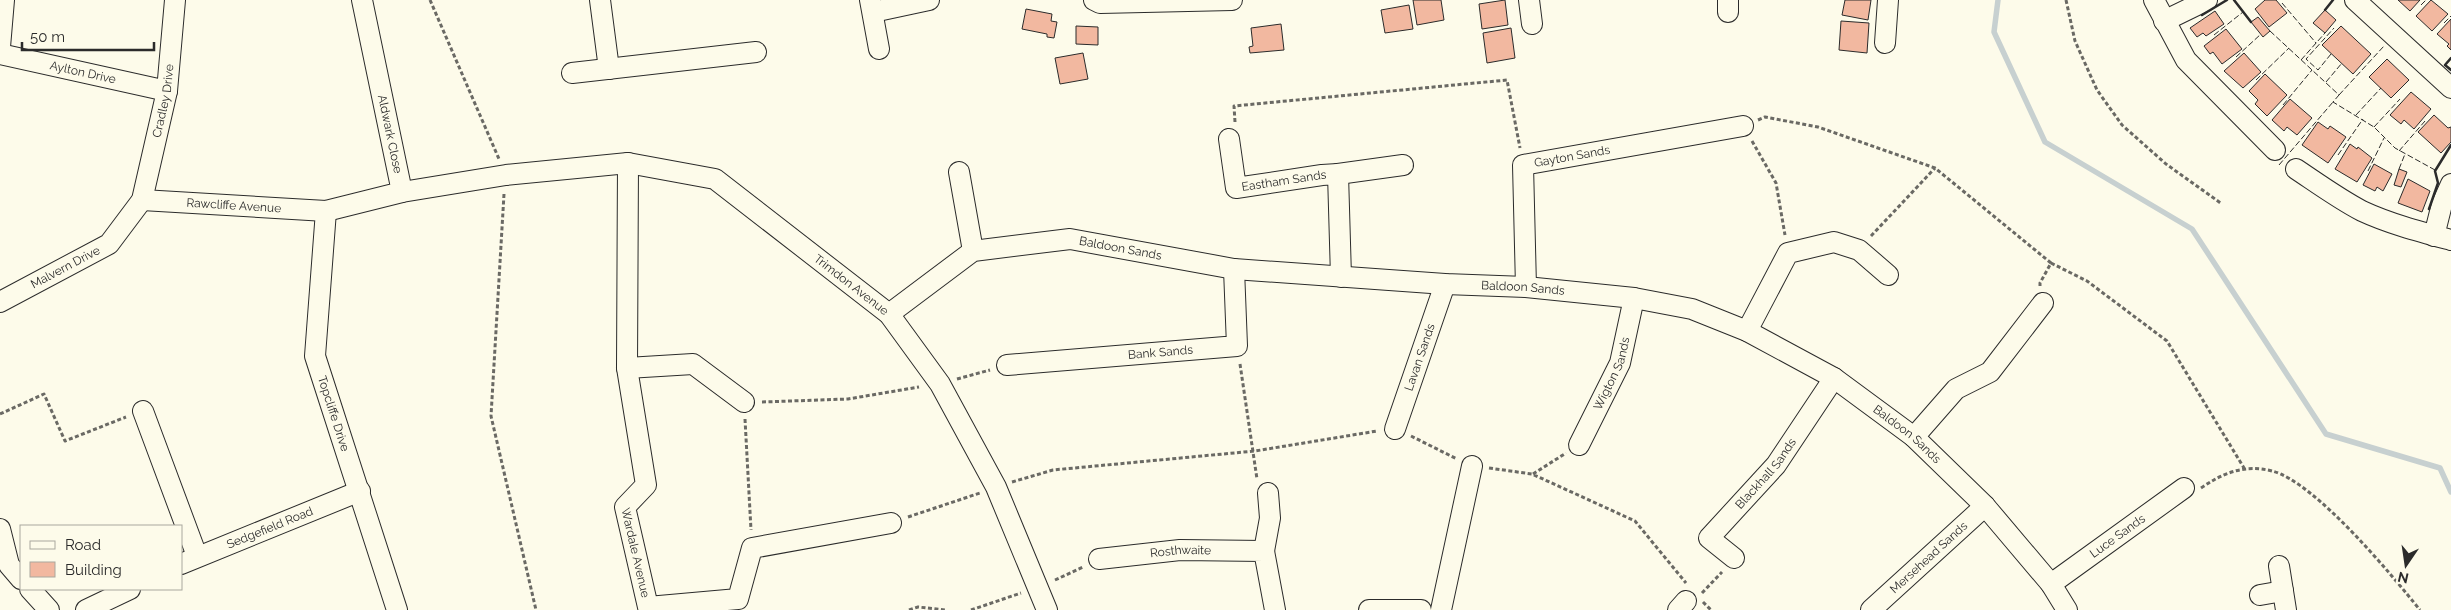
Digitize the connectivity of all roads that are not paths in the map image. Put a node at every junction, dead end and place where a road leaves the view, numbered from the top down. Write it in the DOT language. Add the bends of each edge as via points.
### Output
graph roads {
  1 [pos="4,0"];
  2 [pos="175,0"];
  3 [pos="362,0"];
  4 [pos="600,0"];
  5 [pos="929,0"];
  6 [pos="1094,0"];
  7 [pos="1228,0"];
  8 [pos="1232,0"];
  9 [pos="1529,0"];
  10 [pos="1888,0"];
  11 [pos="2154,0"];
  12 [pos="2207,0"];
  13 [pos="2355,0"];
  14 [pos="1179,1"];
  15 [pos="872,6"];
  16 [pos="2164,21"];
  17 [pos="1532,24"];
  18 [pos="1885,43"];
  19 [pos="0,47"];
  20 [pos="879,49"];
  21 [pos="756,52"];
  22 [pos="0,54"];
  23 [pos="609,69"];
  24 [pos="572,74"];
  25 [pos="2451,88"];
  26 [pos="167,91"];
  27 [pos="1743,126"];
  28 [pos="1229,139"];
  29 [pos="2275,150"];
  30 [pos="628,163"];
  31 [pos="1403,165"];
  32 [pos="2296,169"];
  33 [pos="959,172"];
  34 [pos="1338,174"];
  35 [pos="2451,184"];
  36 [pos="402,192"];
  37 [pos="142,200"];
  38 [pos="326,211"];
  39 [pos="2442,238"];
  40 [pos="973,250"];
  41 [pos="1234,269"];
  42 [pos="1888,275"];
  43 [pos="1340,277"];
  44 [pos="1445,284"];
  45 [pos="1526,287"];
  46 [pos="1634,298"];
  47 [pos="0,302"];
  48 [pos="2043,303"];
  49 [pos="889,314"];
  50 [pos="1747,331"];
  51 [pos="1007,364"];
  52 [pos="627,368"];
  53 [pos="1834,378"];
  54 [pos="744,402"];
  55 [pos="143,411"];
  56 [pos="1395,429"];
  57 [pos="1914,436"];
  58 [pos="1579,445"];
  59 [pos="1472,466"];
  60 [pos="2184,488"];
  61 [pos="360,491"];
  62 [pos="1268,493"];
  63 [pos="1985,506"];
  64 [pos="891,523"];
  65 [pos="178,525"];
  66 [pos="0,529"];
  67 [pos="182,537"];
  68 [pos="1264,551"];
  69 [pos="1734,558"];
  70 [pos="1099,559"];
  71 [pos="189,560"];
  72 [pos="2279,566"];
  73 [pos="20,578"];
  74 [pos="2051,584"];
  75 [pos="31,590"];
  76 [pos="128,590"];
  77 [pos="2260,595"];
  78 [pos="2285,600"];
  79 [pos="49,610"];
  80 [pos="86,610"];
  81 [pos="397,610"];
  82 [pos="1047,610"];
  83 [pos="1275,610"];
  84 [pos="1369,610"];
  85 [pos="1421,610"];
  86 [pos="1441,610"];
  87 [pos="1871,610"];
  88 [pos="2068,610"];
  1 -- 19 [label="street"];
  2 -- 26 [label="street, Cradley Drive"];
  3 -- 36 [label="street, Aldwark Close"];
  4 -- 23 [label="street"];
  5 -- 15 [label="street"];
  6 -- 14 [label="street" via="1100,3"];
  7 -- 8 [label="street"];
  7 -- 14 [label="street"];
  9 -- 17 [label="street"];
  10 -- 18 [label="street"];
  11 -- 16 [label="street"];
  12 -- 16 [label="street"];
  13 -- 25 [label="street"];
  15 -- 20 [label="street"];
  16 -- 29 [label="street" via="2186,60"];
  21 -- 23 [label="street"];
  22 -- 26 [label="street, Aylton Drive"];
  23 -- 24 [label="street"];
  26 -- 37 [label="street, Cradley Drive"];
  27 -- 45 [label="street, Gayton Sands" via="1524,165"];
  28 -- 34 [label="street, Eastham Sands" via="1236,188"];
  30 -- 36 [label="street, Trimdon Avenue" via="506,175"];
  30 -- 49 [label="street, Trimdon Avenue" via="715,179"];
  30 -- 52 [label="street, Wardale Avenue"];
  31 -- 34 [label="street"];
  32 -- 39 [label="street" via="2362,211"];
  33 -- 40 [label="street"];
  34 -- 43 [label="street, Eastham Sands"];
  35 -- 39 [label="street" via="2442,204"];
  36 -- 38 [label="street"];
  37 -- 38 [label="street, Rawcliffe Avenue"];
  37 -- 47 [label="street, Malvern Drive" via="109,244"];
  38 -- 61 [label="street, Topcliffe Drive" via="315,356"];
  40 -- 41 [label="street, Baldoon Sands" via="1070,239"];
  40 -- 49 [label="street"];
  41 -- 43 [label="street, Baldoon Sands"];
  41 -- 51 [label="street, Bank Sands" via="1237,346"];
  42 -- 50 [label="street" via="1859,250 1834,242 1788,253"];
  43 -- 44 [label="street, Baldoon Sands"];
  44 -- 45 [label="street, Baldoon Sands"];
  44 -- 56 [label="street, Lavan Sands"];
  45 -- 46 [label="street, Baldoon Sands"];
  46 -- 50 [label="street, Baldoon Sands" via="1692,309"];
  46 -- 58 [label="street, Wigton Sands" via="1620,363"];
  48 -- 57 [label="street" via="1990,372 1956,389"];
  49 -- 82 [label="street, Trimdon Avenue" via="940,384 996,487"];
  50 -- 53 [label="street, Baldoon Sands"];
  52 -- 54 [label="street" via="693,364"];
  52 -- 64 [label="street, Wardale Avenue" via="646,485 625,507 648,607 738,599 752,548"];
  53 -- 57 [label="street, Baldoon Sands"];
  53 -- 69 [label="street, Blackhall Sands" via="1776,465 1709,538"];
  55 -- 65 [label="street"];
  57 -- 63 [label="street, Baldoon Sands"];
  59 -- 86 [label="street"];
  60 -- 74 [label="street, Luce Sands"];
  61 -- 71 [label="street, Sedgefield Road"];
  61 -- 81 [label="street, Topcliffe Drive"];
  62 -- 68 [label="street" via="1270,518"];
  63 -- 74 [label="street, Baldoon Sands"];
  63 -- 87 [label="street, Mersehead Sands"];
  66 -- 73 [label="street" via="9,565"];
  67 -- 71 [label="street"];
  68 -- 70 [label="street, Rosthwaite" via="1180,550"];
  68 -- 83 [label="street"];
  72 -- 78 [label="street"];
  74 -- 88 [label="street, Baldoon Sands"];
  75 -- 79 [label="street"];
  76 -- 80 [label="street"];
  77 -- 78 [label="street"];
  84 -- 85 [label="street"];
}
